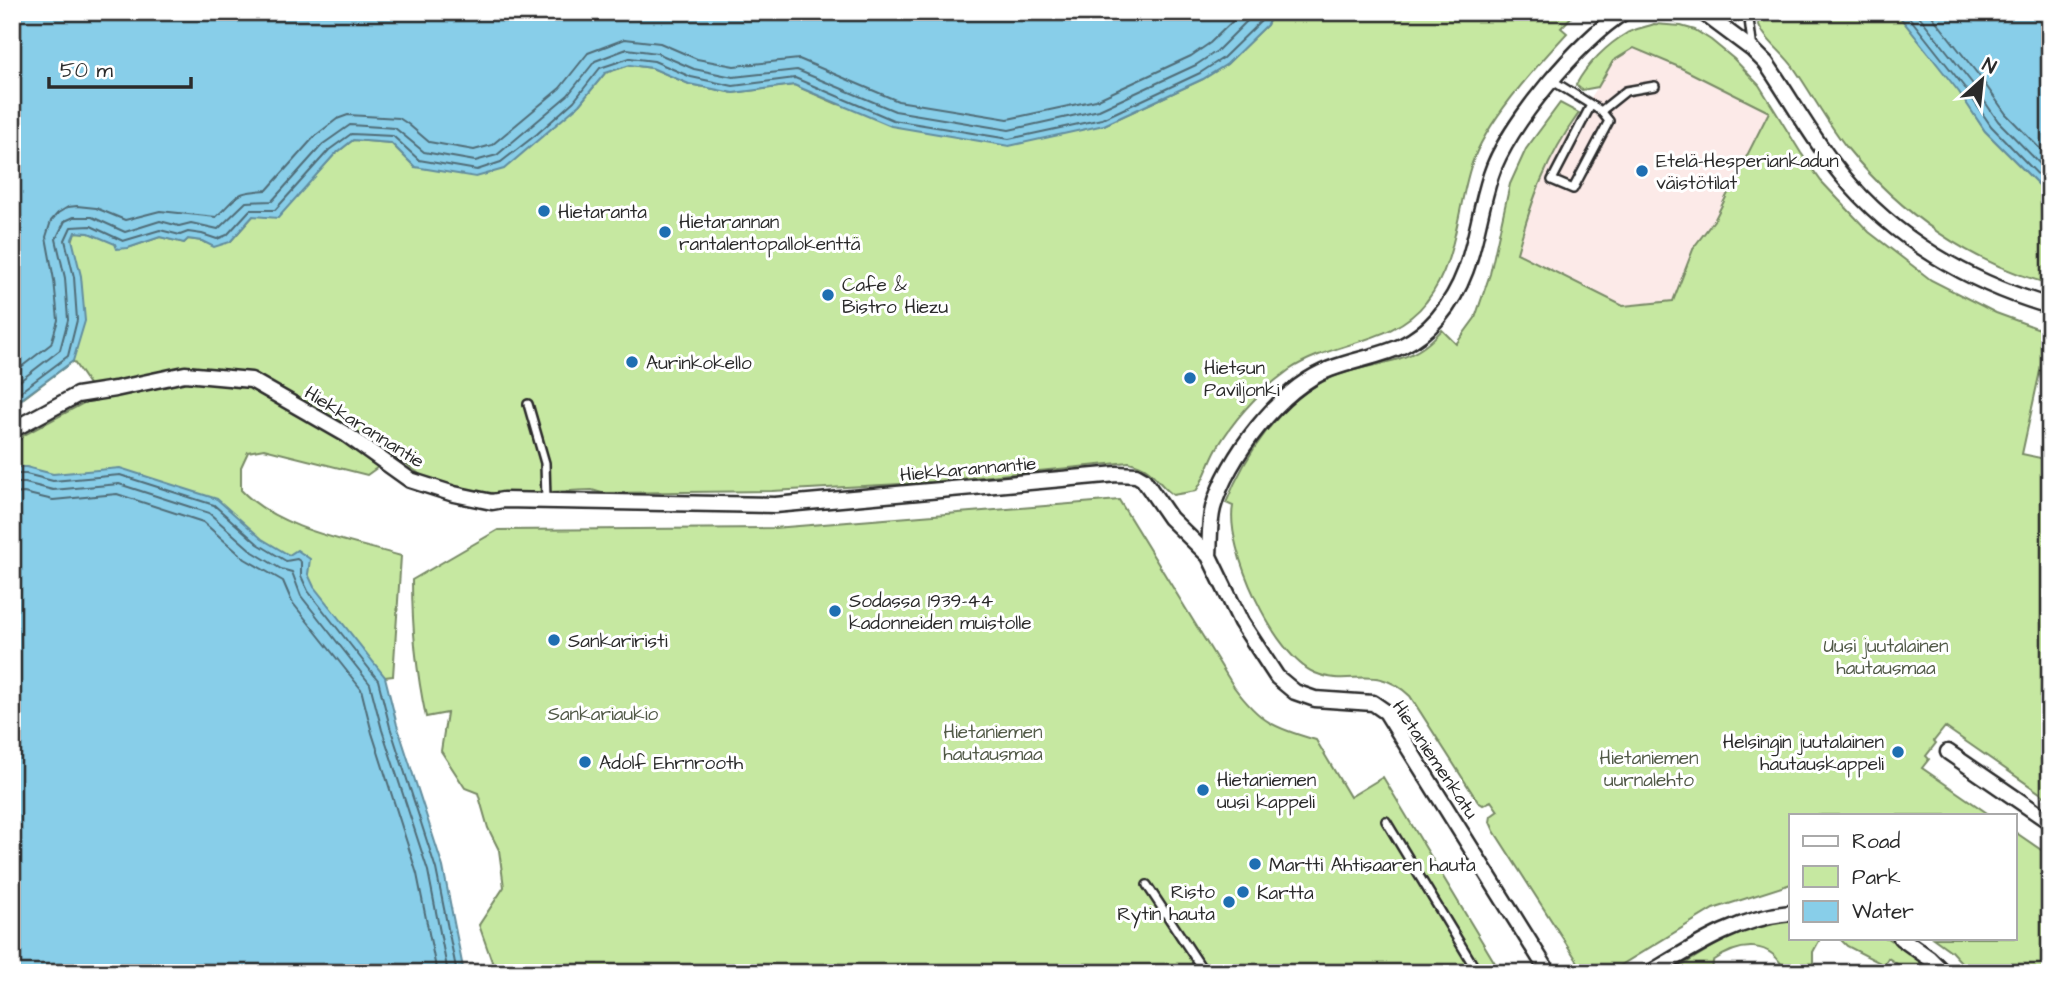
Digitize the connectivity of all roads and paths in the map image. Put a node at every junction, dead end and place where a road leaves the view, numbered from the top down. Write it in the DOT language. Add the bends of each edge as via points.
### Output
graph roads {
  1 [pos="1624,12"];
  2 [pos="1702,12"];
  3 [pos="1748,12"];
  4 [pos="1753,50"];
  5 [pos="1553,81"];
  6 [pos="1655,86"];
  7 [pos="1591,105"];
  8 [pos="1601,111"];
  9 [pos="2050,306"];
  10 [pos="528,404"];
  11 [pos="12,430"];
  12 [pos="546,501"];
  13 [pos="1209,556"];
  14 [pos="1948,752"];
  15 [pos="1386,821"];
  16 [pos="2050,822"];
  17 [pos="1147,885"];
  18 [pos="1789,913"];
  19 [pos="1904,940"];
  20 [pos="1205,973"];
  21 [pos="1478,973"];
  22 [pos="1549,973"];
  23 [pos="1650,973"];
  24 [pos="1944,973"];
  1 -- 5 [label="street" via="1587,41"];
  2 -- 4 [label="street"];
  3 -- 4 [label="lane"];
  4 -- 9 [label="street" via="1840,173 1874,209 1930,254 1981,281"];
  5 -- 7 [label="lane"];
  5 -- 13 [label="street" via="1506,140 1491,174 1473,254 1438,317 1391,352 1325,371 1270,414 1235,457 1214,505"];
  6 -- 8 [label="lane" via="1626,90"];
  7 -- 8 [label="lane"];
  7 -- 8 [label="lane" via="1552,180 1573,190 1609,121"];
  10 -- 12 [label="lane" via="545,463"];
  11 -- 12 [label="street, Hiekkarannantie" via="76,395 185,374 251,380 347,435 410,480 492,502"];
  12 -- 13 [label="street, Hiekkarannantie" via="775,505 1136,475 1170,518"];
  13 -- 22 [label="street, Hietaniemenkatu" via="1241,622 1277,677 1295,692 1315,699 1373,703 1386,712"];
  14 -- 16 [label="street"];
  15 -- 21 [label="lane"];
  17 -- 20 [label="lane"];
  18 -- 23 [label="street" via="1744,921"];
  19 -- 24 [label="street"];
}
